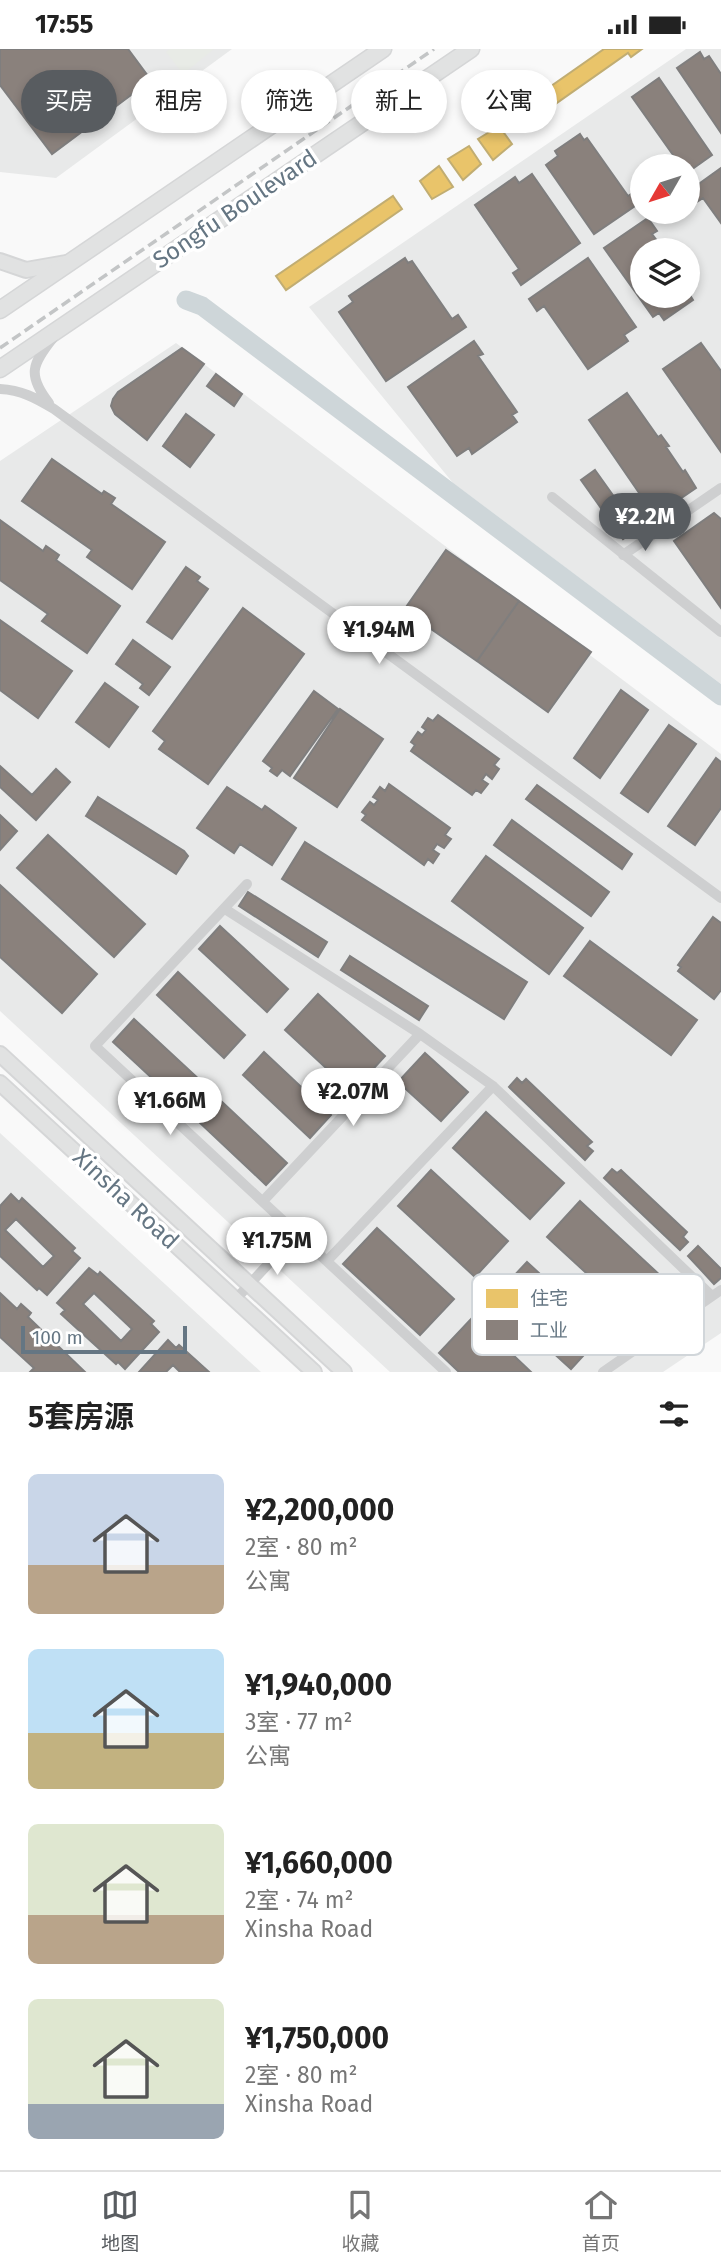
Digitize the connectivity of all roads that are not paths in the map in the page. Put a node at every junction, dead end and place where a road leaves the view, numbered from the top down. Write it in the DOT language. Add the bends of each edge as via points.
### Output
graph roads {
  1 [pos="383,49"];
  2 [pos="471,49"];
  3 [pos="0,261"];
  4 [pos="70,262"];
  5 [pos="0,310"];
  6 [pos="61,328"];
  7 [pos="0,369"];
  8 [pos="0,389"];
  9 [pos="54,409"];
  10 [pos="721,488"];
  11 [pos="552,497"];
  12 [pos="623,555"];
  13 [pos="721,632"];
  14 [pos="247,884"];
  15 [pos="721,898"];
  16 [pos="225,909"];
  17 [pos="420,1034"];
  18 [pos="0,1053"];
  19 [pos="0,1083"];
  20 [pos="493,1087"];
  21 [pos="263,1201"];
  22 [pos="297,1233"];
  23 [pos="327,1261"];
  24 [pos="696,1274"];
  25 [pos="704,1281"];
  26 [pos="249,1285"];
  27 [pos="717,1293"];
  28 [pos="235,1300"];
  29 [pos="628,1355"];
  30 [pos="314,1372"];
  31 [pos="344,1372"];
  32 [pos="446,1372"];
  33 [pos="603,1372"];
  1 -- 4 [label="main road, Songfu Boulevard"];
  2 -- 6 [label="main road, Songfu Boulevard"];
  3 -- 4 [label="main road" via="26,270"];
  4 -- 5 [label="main road, Songfu Boulevard"];
  6 -- 7 [label="main road, Songfu Boulevard"];
  6 -- 9 [label="street" via="34,370 39,391"];
  8 -- 9 [label="street" via="30,395"];
  9 -- 15 [label="street"];
  10 -- 12 [label="street"];
  11 -- 12 [label="street"];
  12 -- 13 [label="street"];
  14 -- 16 [label="street"];
  16 -- 17 [label="street"];
  16 -- 21 [label="street" via="95,1046"];
  17 -- 20 [label="street"];
  17 -- 21 [label="street"];
  18 -- 26 [label="main road, Xinsha Road"];
  19 -- 28 [label="main road, Xinsha Road"];
  20 -- 23 [label="street"];
  20 -- 24 [label="street"];
  21 -- 22 [label="street"];
  22 -- 23 [label="street"];
  22 -- 26 [label="street"];
  23 -- 32 [label="street"];
  25 -- 27 [label="street"];
  26 -- 28 [label="street"];
  26 -- 31 [label="main road, Xinsha Road"];
  28 -- 30 [label="main road, Xinsha Road"];
  29 -- 33 [label="street"];
}
